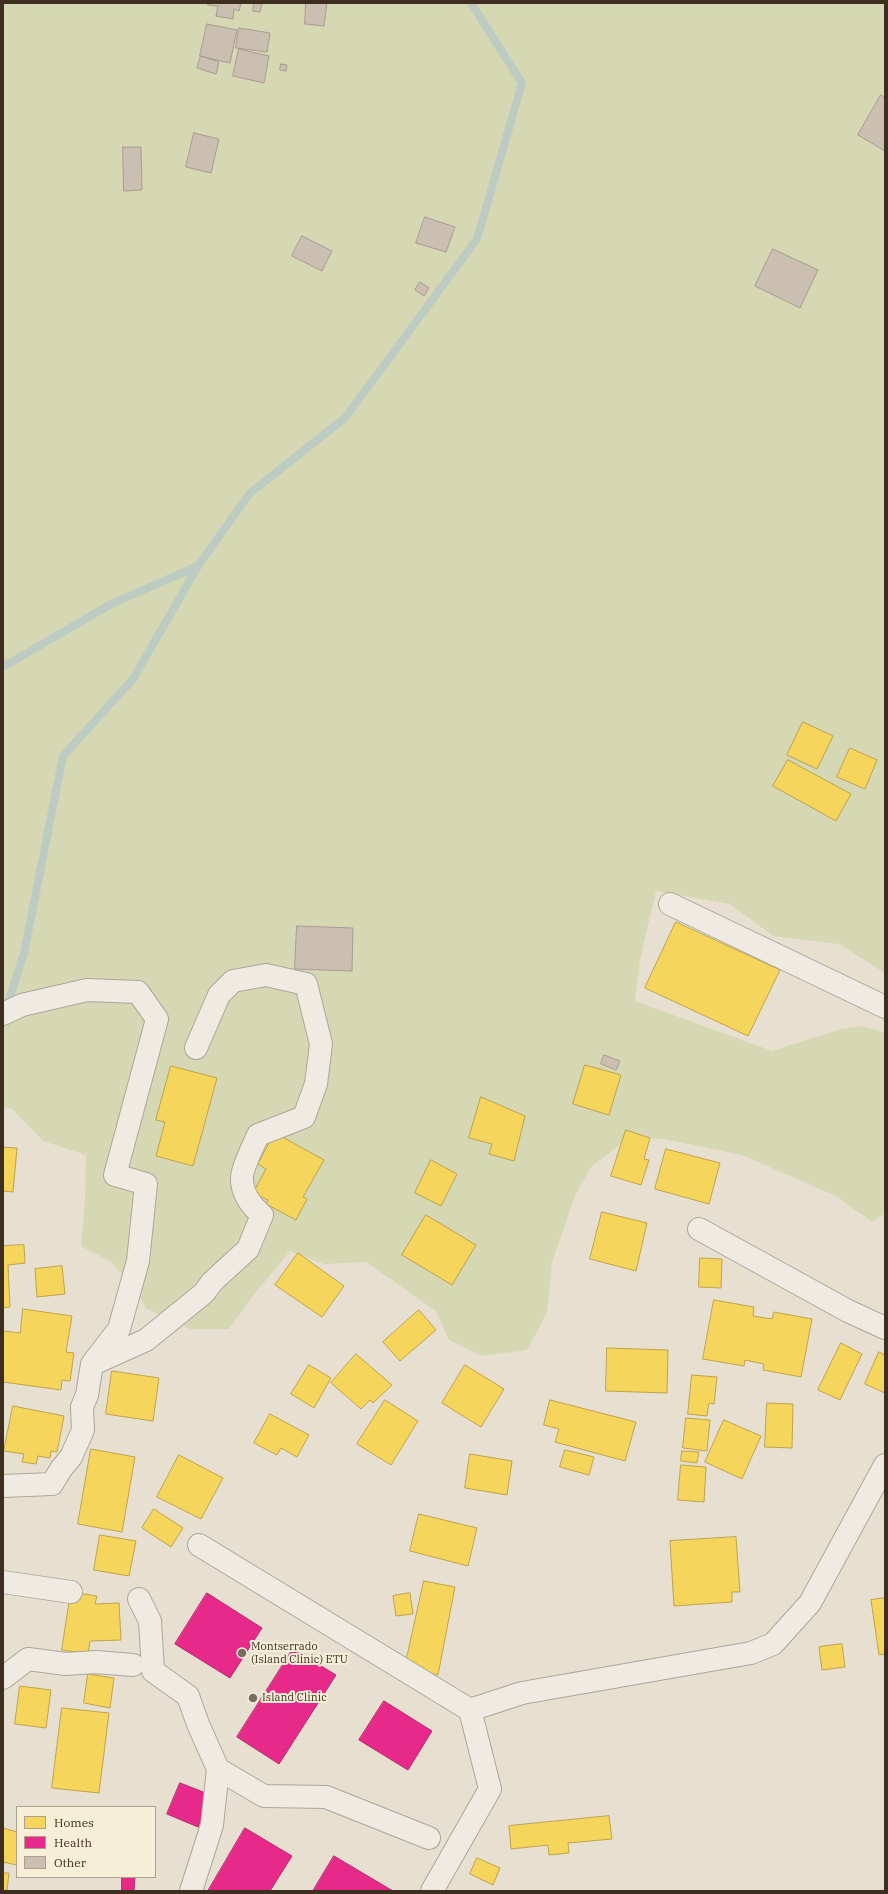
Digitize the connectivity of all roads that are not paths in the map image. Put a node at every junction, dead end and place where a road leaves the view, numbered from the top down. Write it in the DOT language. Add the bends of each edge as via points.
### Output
graph roads {
  1 [pos="670,904"];
  2 [pos="885,1007"];
  3 [pos="3,1014"];
  4 [pos="196,1048"];
  5 [pos="699,1229"];
  6 [pos="885,1328"];
  7 [pos="92,1364"];
  8 [pos="885,1465"];
  9 [pos="3,1486"];
  10 [pos="199,1545"];
  11 [pos="3,1582"];
  12 [pos="71,1592"];
  13 [pos="139,1599"];
  14 [pos="133,1665"];
  15 [pos="3,1678"];
  16 [pos="470,1710"];
  17 [pos="218,1769"];
  18 [pos="429,1838"];
  19 [pos="191,1891"];
  20 [pos="432,1891"];
  1 -- 2 [label="street"];
  3 -- 7 [label="street" via="22,1005 87,990 138,992 158,1019 115,1175 146,1184 138,1261 119,1329"];
  4 -- 7 [label="street" via="219,995 233,981 266,975 306,984 321,1044 316,1084 304,1117 258,1135 242,1176 247,1198 262,1215 248,1249 204,1292 146,1340"];
  5 -- 6 [label="street" via="848,1311"];
  7 -- 9 [label="street" via="87,1395 82,1407 83,1430 71,1457 52,1484"];
  8 -- 16 [label="street" via="810,1603 773,1644 751,1653 522,1694"];
  10 -- 16 [label="street"];
  11 -- 12 [label="street"];
  13 -- 17 [label="street" via="150,1621 153,1671 188,1696"];
  14 -- 15 [label="street" via="96,1662 66,1664 28,1659"];
  16 -- 20 [label="street" via="490,1789"];
  17 -- 18 [label="street" via="264,1796 326,1797"];
  17 -- 19 [label="street" via="212,1825"];
}
